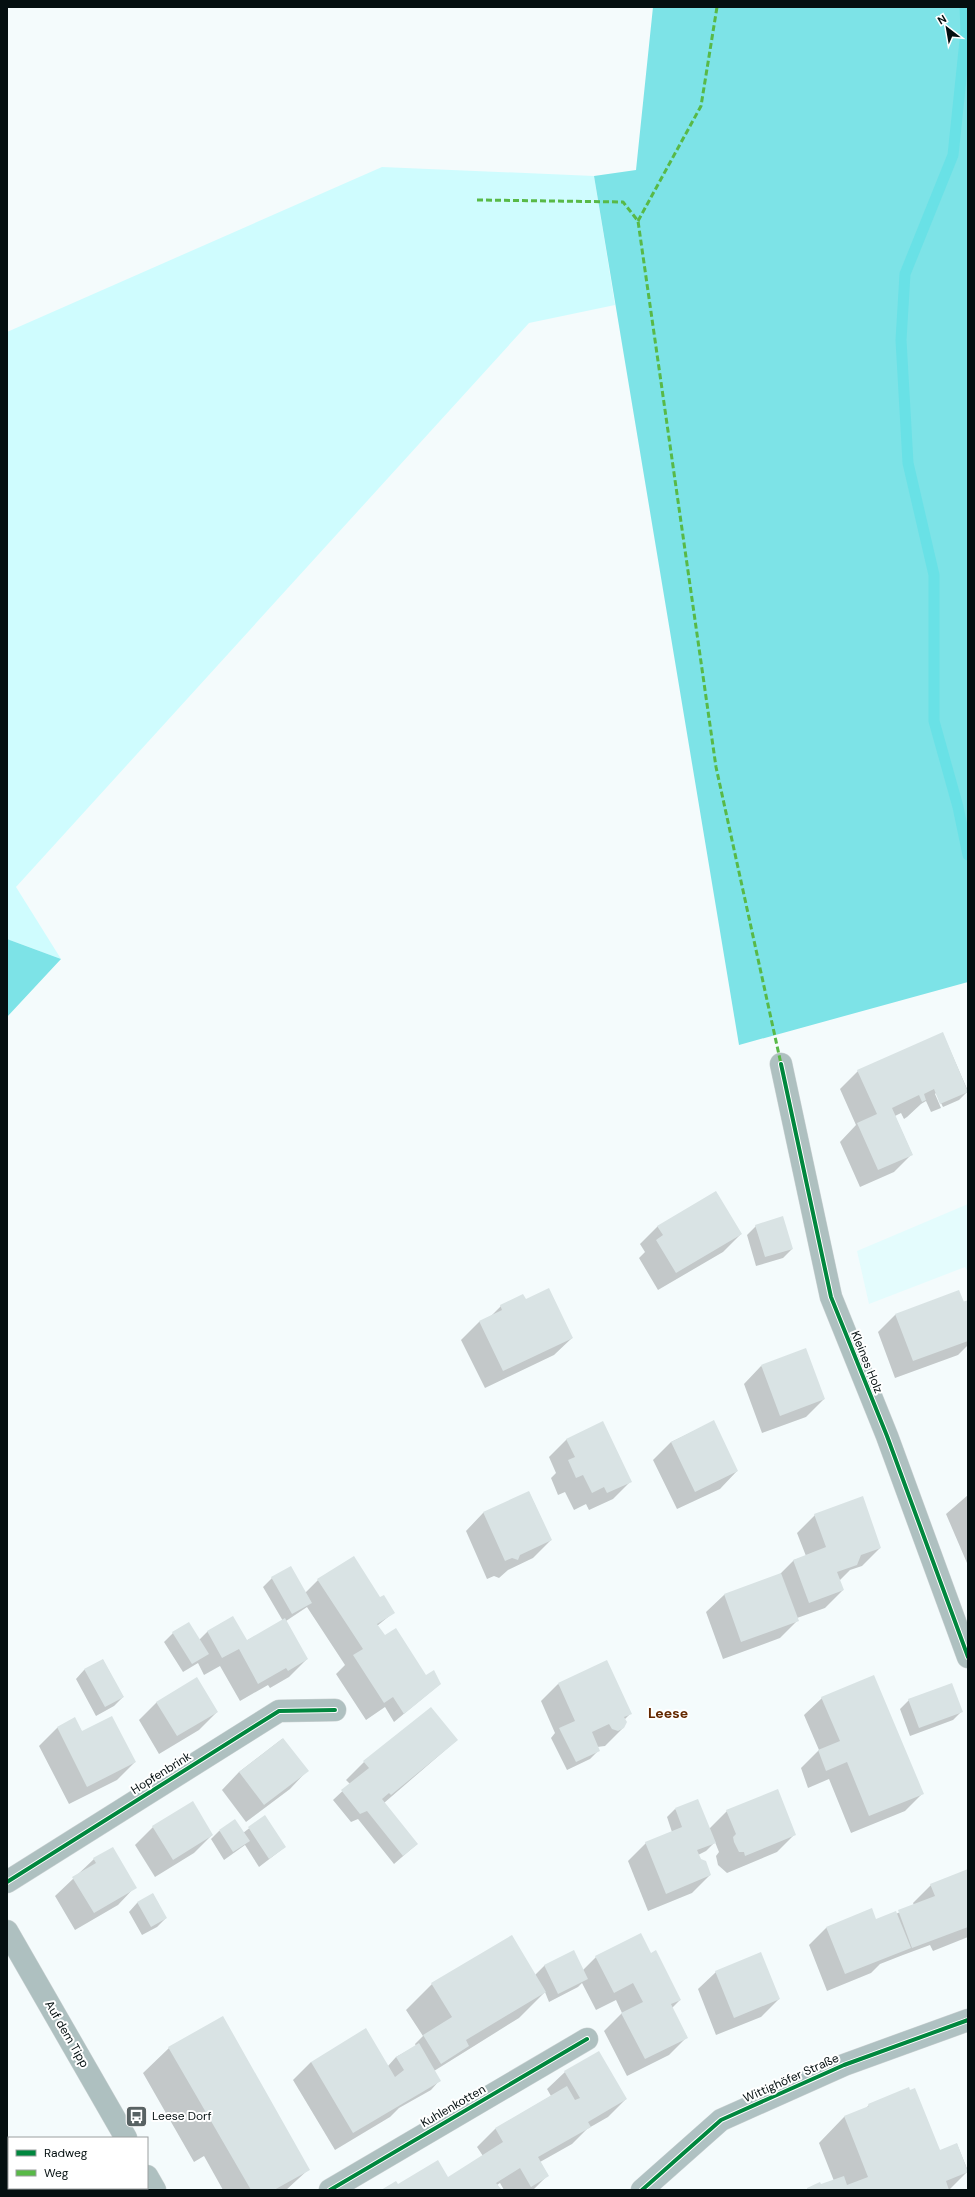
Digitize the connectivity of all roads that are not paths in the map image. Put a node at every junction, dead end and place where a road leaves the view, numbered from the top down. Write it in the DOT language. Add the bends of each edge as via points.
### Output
graph roads {
  1 [pos="781,1064"];
  2 [pos="968,1658"];
  3 [pos="335,1710"];
  4 [pos="7,1882"];
  5 [pos="7,1931"];
  6 [pos="968,2020"];
  7 [pos="587,2039"];
  8 [pos="125,2137"];
  9 [pos="148,2178"];
  10 [pos="155,2190"];
  11 [pos="330,2190"];
  12 [pos="642,2190"];
  1 -- 2 [label="street, Kleines Holz" via="831,1297 886,1436"];
  3 -- 4 [label="street, Hopfenbrink" via="279,1711"];
  5 -- 8 [label="street, Auf dem Tipp"];
  6 -- 12 [label="main road, Wittighöfer Straße" via="844,2065 721,2120"];
  7 -- 11 [label="street, Kuhlenkotten"];
  9 -- 10 [label="street"];
}
